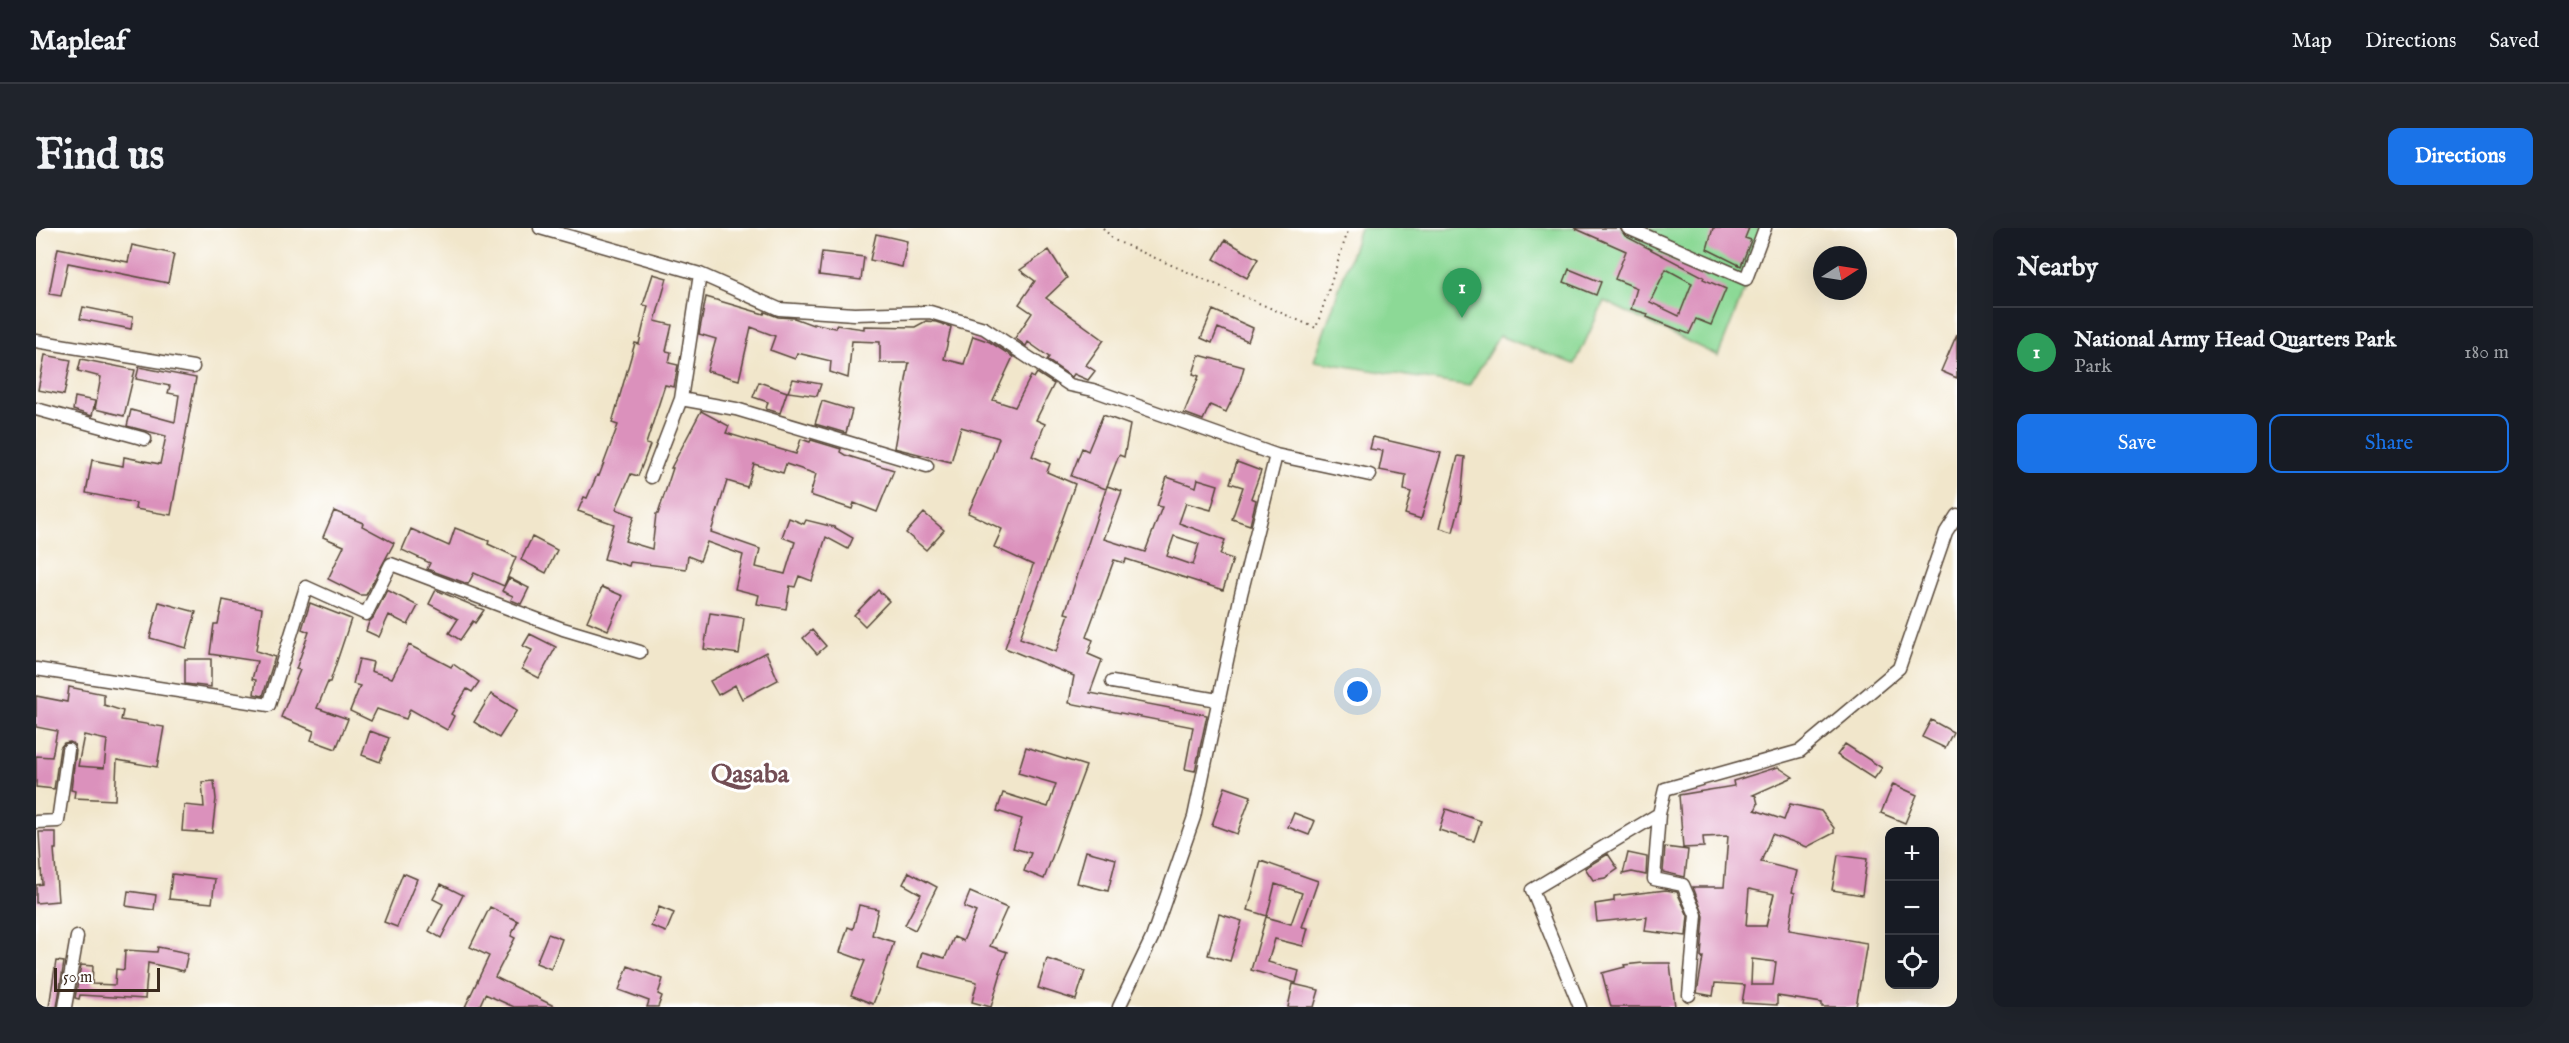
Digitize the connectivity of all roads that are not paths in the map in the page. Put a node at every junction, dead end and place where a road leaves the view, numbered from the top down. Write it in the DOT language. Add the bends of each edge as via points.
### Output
graph roads {
  1 [pos="540,228"];
  2 [pos="1628,228"];
  3 [pos="1765,228"];
  4 [pos="700,274"];
  5 [pos="36,341"];
  6 [pos="193,367"];
  7 [pos="681,399"];
  8 [pos="36,409"];
  9 [pos="145,439"];
  10 [pos="1276,455"];
  11 [pos="927,466"];
  12 [pos="1370,475"];
  13 [pos="651,477"];
  14 [pos="1957,515"];
  15 [pos="640,652"];
  16 [pos="36,669"];
  17 [pos="1112,682"];
  18 [pos="1218,700"];
  19 [pos="68,750"];
  20 [pos="1659,814"];
  21 [pos="36,822"];
  22 [pos="77,937"];
  23 [pos="1689,995"];
  24 [pos="65,1007"];
  25 [pos="1119,1007"];
  26 [pos="1580,1007"];
  1 -- 4 [label="street"];
  2 -- 3 [label="street" via="1746,279"];
  4 -- 7 [label="street"];
  4 -- 10 [label="street" via="778,309 854,314 930,312 984,327 1071,385"];
  5 -- 6 [label="street"];
  7 -- 11 [label="street" via="736,409"];
  7 -- 13 [label="street"];
  8 -- 9 [label="street"];
  10 -- 12 [label="street"];
  10 -- 18 [label="street" via="1240,594"];
  14 -- 20 [label="street" via="1946,532 1899,668 1800,751 1665,789"];
  15 -- 16 [label="street" via="563,629 391,564 366,614 306,587 269,705"];
  17 -- 18 [label="street"];
  18 -- 25 [label="street" via="1194,817 1152,938"];
  19 -- 21 [label="street" via="58,820"];
  20 -- 23 [label="street" via="1654,879 1683,885 1696,915"];
  20 -- 26 [label="street" via="1532,890"];
  22 -- 24 [label="street"];
}
